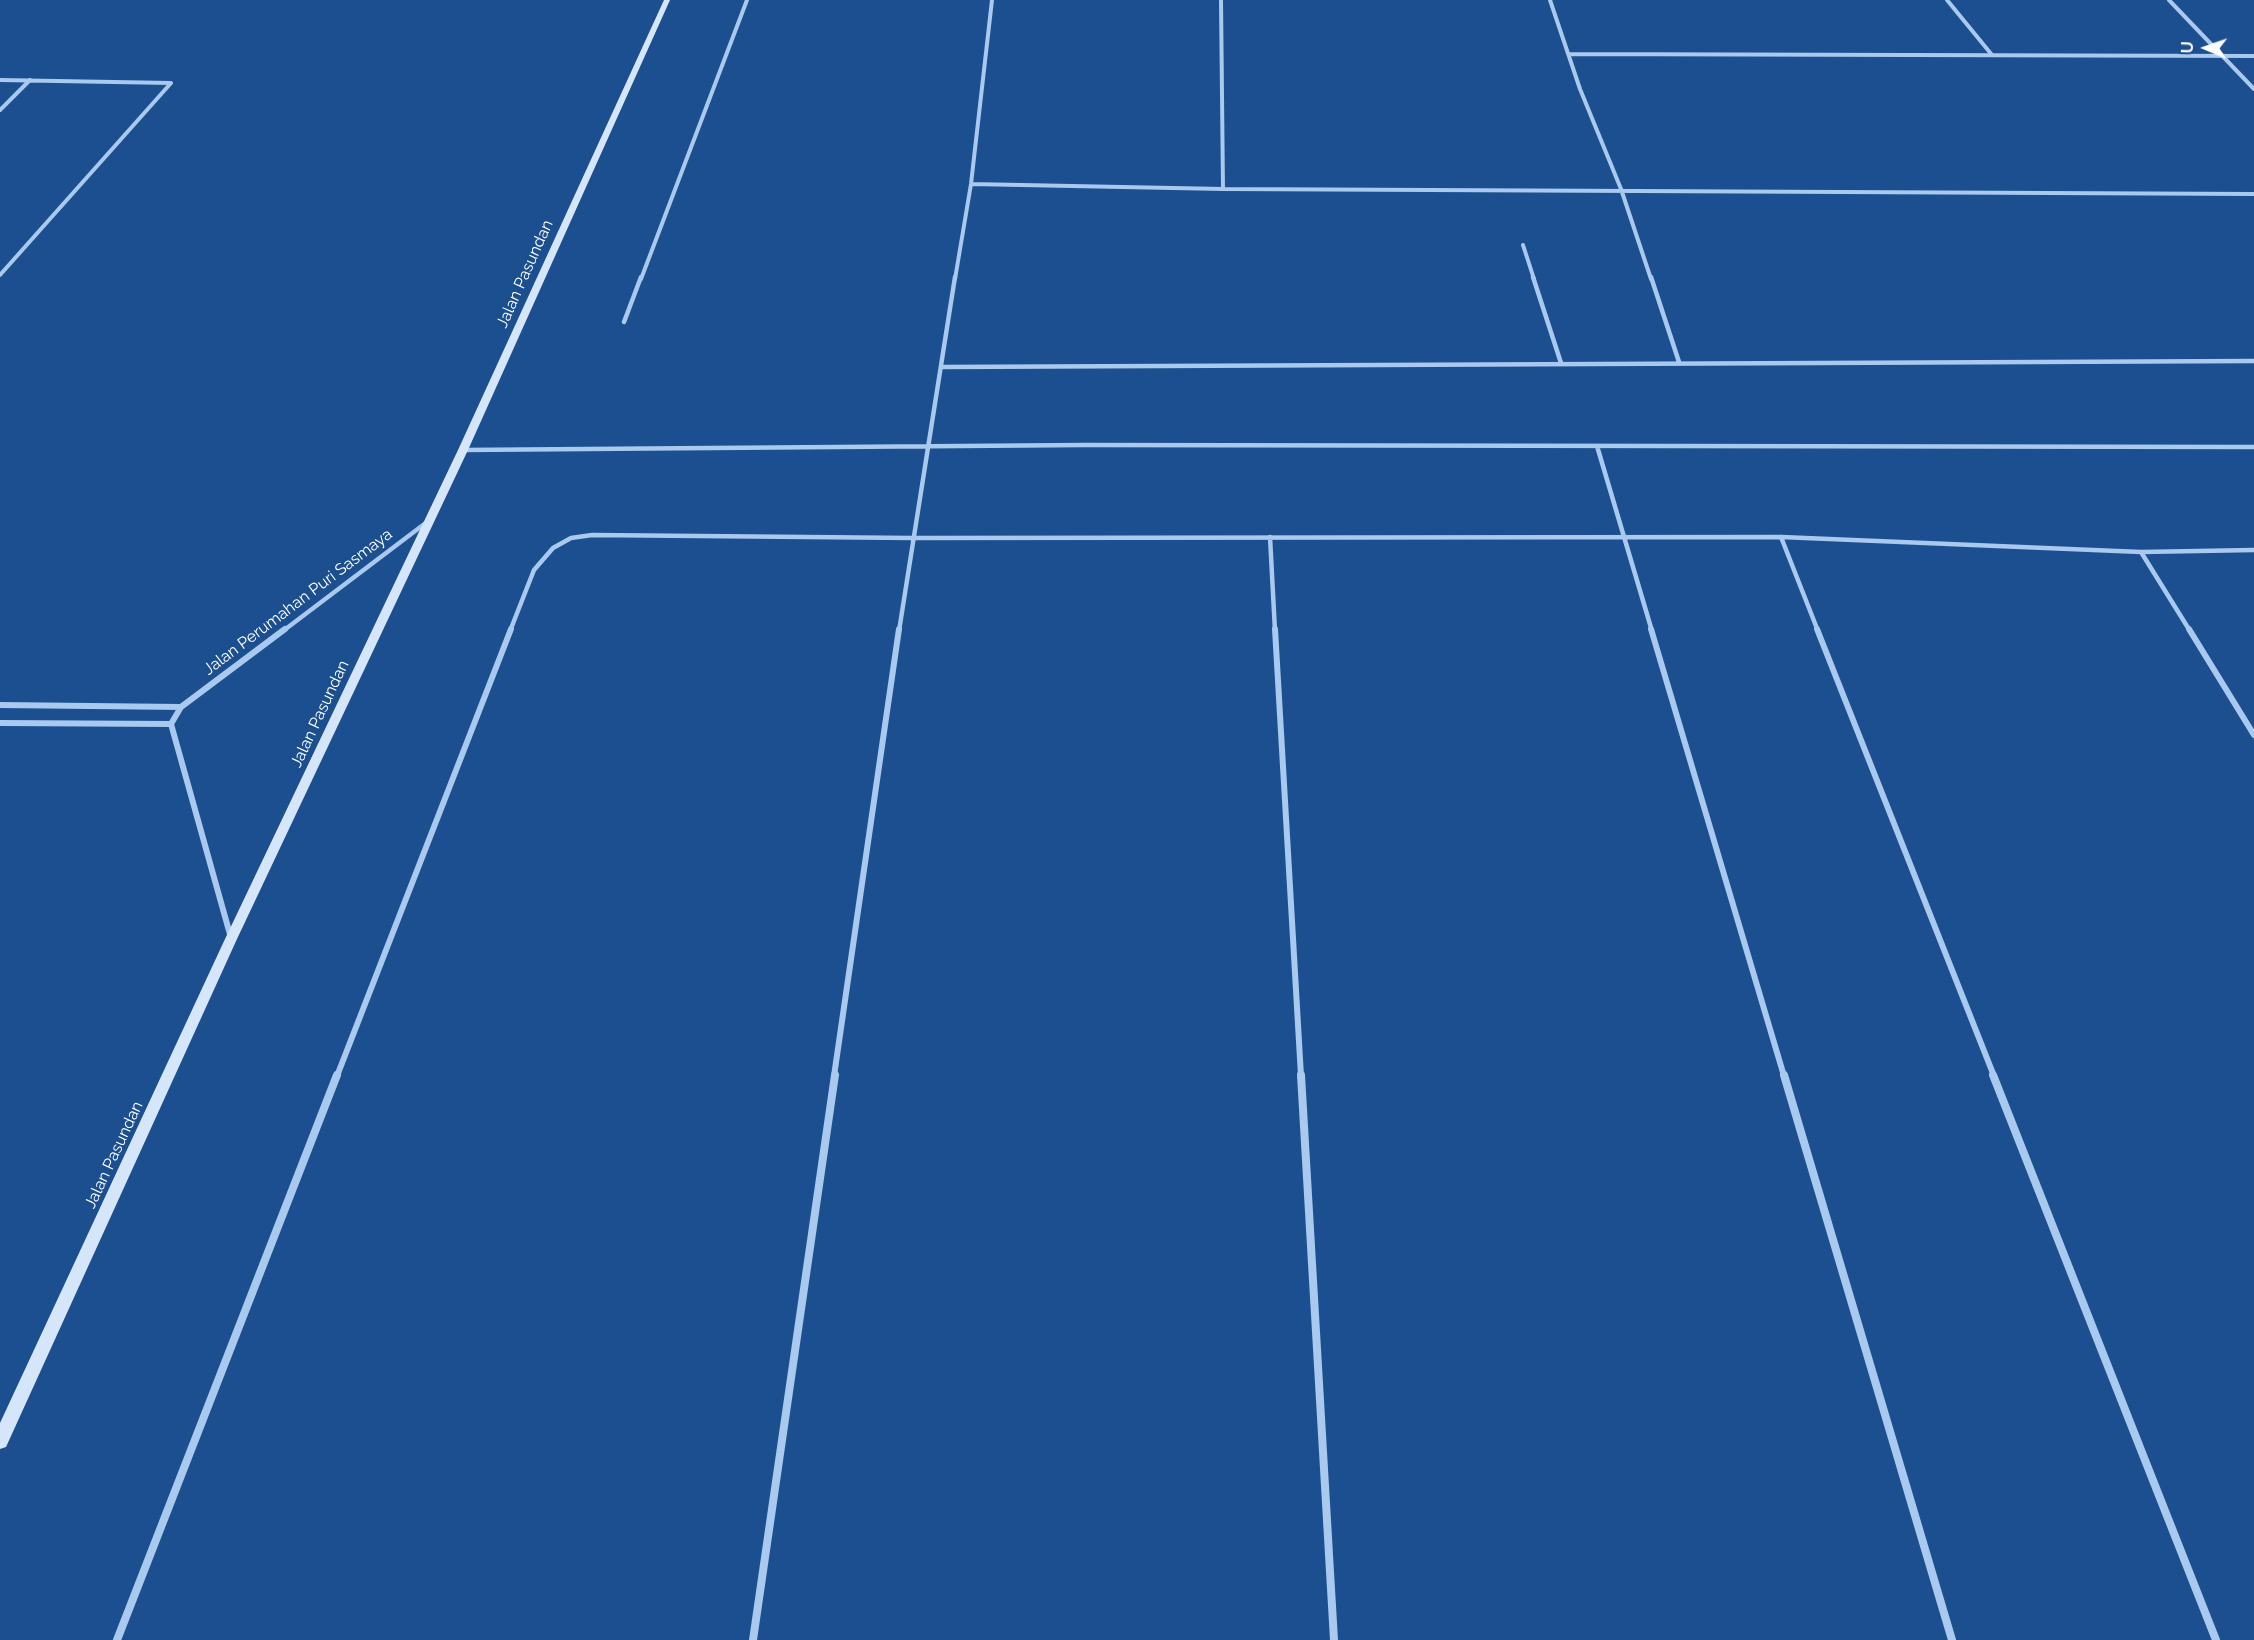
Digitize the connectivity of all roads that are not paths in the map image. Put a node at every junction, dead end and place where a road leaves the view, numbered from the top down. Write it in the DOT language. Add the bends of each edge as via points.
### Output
graph roads {
  1 [pos="667,0"];
  2 [pos="747,0"];
  3 [pos="992,0"];
  4 [pos="1221,0"];
  5 [pos="1550,0"];
  6 [pos="1947,0"];
  7 [pos="2169,0"];
  8 [pos="1568,54"];
  9 [pos="1992,55"];
  10 [pos="2222,56"];
  11 [pos="2254,56"];
  12 [pos="0,80"];
  13 [pos="30,80"];
  14 [pos="2254,89"];
  15 [pos="0,110"];
  16 [pos="971,184"];
  17 [pos="1223,189"];
  18 [pos="1621,189"];
  19 [pos="2254,194"];
  20 [pos="1523,245"];
  21 [pos="0,274"];
  22 [pos="624,322"];
  23 [pos="2254,361"];
  24 [pos="1679,362"];
  25 [pos="1562,363"];
  26 [pos="941,367"];
  27 [pos="928,446"];
  28 [pos="1597,446"];
  29 [pos="2254,447"];
  30 [pos="463,450"];
  31 [pos="431,520"];
  32 [pos="1270,537"];
  33 [pos="1781,537"];
  34 [pos="912,538"];
  35 [pos="1624,539"];
  36 [pos="2254,550"];
  37 [pos="2141,552"];
  38 [pos="0,705"];
  39 [pos="182,707"];
  40 [pos="0,723"];
  41 [pos="171,724"];
  42 [pos="2254,735"];
  43 [pos="231,939"];
  44 [pos="0,1441"];
  45 [pos="117,1640"];
  46 [pos="753,1640"];
  47 [pos="1334,1640"];
  48 [pos="1952,1640"];
  49 [pos="2216,1640"];
  1 -- 30 [label="street, Jalan Pasundan"];
  2 -- 22 [label="street"];
  3 -- 16 [label="street"];
  4 -- 17 [label="street"];
  5 -- 8 [label="street"];
  6 -- 9 [label="street"];
  7 -- 10 [label="street"];
  8 -- 9 [label="street"];
  8 -- 18 [label="street"];
  9 -- 10 [label="street"];
  10 -- 11 [label="street"];
  10 -- 14 [label="street"];
  12 -- 13 [label="street"];
  13 -- 15 [label="street"];
  13 -- 21 [label="street" via="171,83"];
  16 -- 17 [label="street"];
  16 -- 26 [label="street"];
  17 -- 18 [label="street"];
  18 -- 19 [label="street"];
  18 -- 24 [label="street"];
  20 -- 25 [label="street"];
  23 -- 24 [label="street"];
  24 -- 25 [label="street"];
  25 -- 26 [label="street"];
  26 -- 27 [label="street"];
  27 -- 28 [label="street"];
  27 -- 30 [label="street"];
  27 -- 34 [label="street"];
  28 -- 29 [label="street"];
  28 -- 35 [label="street"];
  30 -- 31 [label="street, Jalan Pasundan"];
  31 -- 39 [label="street, Jalan Perumahan Puri Sasmaya"];
  31 -- 43 [label="street, Jalan Pasundan"];
  32 -- 34 [label="street"];
  32 -- 35 [label="street"];
  32 -- 47 [label="street"];
  33 -- 35 [label="street"];
  33 -- 37 [label="street"];
  33 -- 49 [label="street"];
  34 -- 45 [label="street" via="592,535 571,538 553,548 534,570"];
  34 -- 46 [label="street"];
  35 -- 48 [label="street"];
  36 -- 37 [label="street"];
  37 -- 42 [label="street"];
  38 -- 39 [label="street"];
  39 -- 41 [label="street, Jalan Perumahan Puri Sasmaya"];
  40 -- 41 [label="street"];
  41 -- 43 [label="street"];
  43 -- 44 [label="street, Jalan Pasundan"];
}
